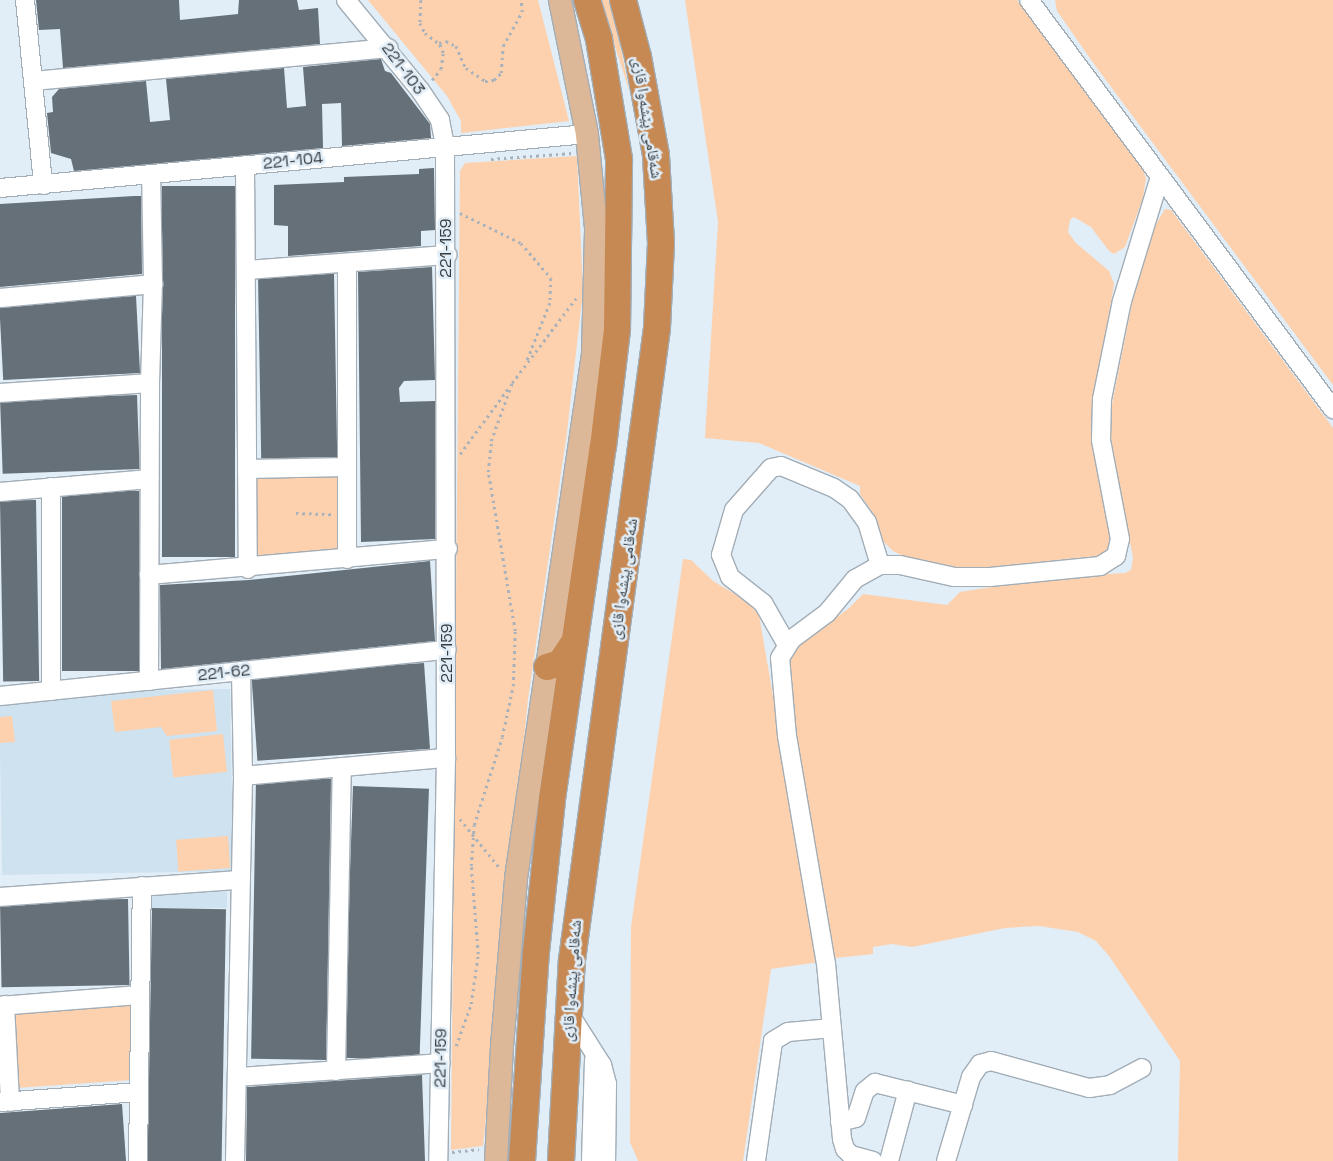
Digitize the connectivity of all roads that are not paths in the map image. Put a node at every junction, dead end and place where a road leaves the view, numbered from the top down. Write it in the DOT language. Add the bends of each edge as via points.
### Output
graph roads {
  1 [pos="25,0"];
  2 [pos="346,0"];
  3 [pos="560,0"];
  4 [pos="587,0"];
  5 [pos="623,0"];
  6 [pos="1029,0"];
  7 [pos="1045,0"];
  8 [pos="1048,26"];
  9 [pos="388,48"];
  10 [pos="34,81"];
  11 [pos="587,134"];
  12 [pos="445,146"];
  13 [pos="245,165"];
  14 [pos="151,174"];
  15 [pos="1160,177"];
  16 [pos="43,185"];
  17 [pos="0,188"];
  18 [pos="620,199"];
  19 [pos="659,212"];
  20 [pos="447,255"];
  21 [pos="347,264"];
  22 [pos="246,270"];
  23 [pos="153,284"];
  24 [pos="618,296"];
  25 [pos="0,298"];
  26 [pos="658,300"];
  27 [pos="150,382"];
  28 [pos="0,393"];
  29 [pos="1333,409"];
  30 [pos="347,467"];
  31 [pos="247,469"];
  32 [pos="149,479"];
  33 [pos="51,487"];
  34 [pos="0,492"];
  35 [pos="448,549"];
  36 [pos="347,559"];
  37 [pos="880,565"];
  38 [pos="248,569"];
  39 [pos="149,575"];
  40 [pos="575,640"];
  41 [pos="786,645"];
  42 [pos="447,650"];
  43 [pos="547,667"];
  44 [pos="241,671"];
  45 [pos="149,681"];
  46 [pos="51,691"];
  47 [pos="0,696"];
  48 [pos="446,758"];
  49 [pos="342,767"];
  50 [pos="242,776"];
  51 [pos="240,880"];
  52 [pos="142,886"];
  53 [pos="0,897"];
  54 [pos="140,995"];
  55 [pos="2,1006"];
  56 [pos="569,1013"];
  57 [pos="832,1028"];
  58 [pos="594,1052"];
  59 [pos="446,1057"];
  60 [pos="1142,1068"];
  61 [pos="336,1071"];
  62 [pos="237,1077"];
  63 [pos="908,1090"];
  64 [pos="138,1092"];
  65 [pos="5,1102"];
  66 [pos="962,1105"];
  67 [pos="840,1122"];
  68 [pos="492,1154"];
  69 [pos="443,1157"];
  70 [pos="138,1161"];
  71 [pos="235,1161"];
  72 [pos="522,1161"];
  73 [pos="561,1161"];
  74 [pos="591,1161"];
  75 [pos="606,1161"];
  76 [pos="756,1161"];
  77 [pos="874,1161"];
  78 [pos="889,1161"];
  79 [pos="946,1161"];
  1 -- 10 [label="street"];
  2 -- 9 [label="street, 221-103"];
  3 -- 11 [label="main road"];
  4 -- 18 [label="highway, شەقامی پێشەوا قازی" via="599,38 618,150"];
  5 -- 19 [label="highway, شەقامی پێشەوا قازی" via="638,57 654,145"];
  6 -- 8 [label="street"];
  7 -- 8 [label="street"];
  8 -- 15 [label="street"];
  9 -- 10 [label="street"];
  9 -- 12 [label="street, 221-103" via="440,120"];
  10 -- 16 [label="street"];
  11 -- 12 [label="street, 221-104"];
  11 -- 43 [label="main road" via="596,228 593,354"];
  12 -- 13 [label="street, 221-104"];
  12 -- 20 [label="street, 221-159"];
  13 -- 14 [label="street, 221-104"];
  13 -- 22 [label="street"];
  14 -- 16 [label="street, 221-104"];
  14 -- 23 [label="street"];
  15 -- 29 [label="street"];
  15 -- 37 [label="street" via="1122,301 1101,406 1103,452 1120,539 1116,556 1100,566 990,577 954,577 900,565"];
  16 -- 17 [label="street, 221-104"];
  18 -- 19 [label="highway" via="626,221 637,227 650,225"];
  18 -- 24 [label="highway, شەقامی پێشەوا قازی"];
  19 -- 26 [label="highway, شەقامی پێشەوا قازی"];
  20 -- 21 [label="street"];
  20 -- 35 [label="street, 221-159"];
  21 -- 22 [label="street"];
  21 -- 30 [label="street"];
  22 -- 31 [label="street"];
  23 -- 25 [label="street"];
  23 -- 27 [label="street"];
  24 -- 26 [label="highway" via="628,281 639,278 655,286"];
  24 -- 40 [label="highway, شەقامی پێشەوا قازی" via="603,447"];
  26 -- 56 [label="highway, شەقامی پێشەوا قازی" via="641,457 590,811"];
  27 -- 28 [label="street"];
  27 -- 32 [label="street"];
  30 -- 31 [label="street"];
  30 -- 36 [label="street"];
  31 -- 38 [label="street"];
  32 -- 33 [label="street"];
  32 -- 39 [label="street"];
  33 -- 34 [label="street"];
  33 -- 46 [label="street"];
  35 -- 36 [label="street"];
  35 -- 42 [label="street, 221-159"];
  36 -- 38 [label="street"];
  37 -- 41 [label="street" via="855,579 827,612"];
  37 -- 41 [label="street" via="867,522 850,499 834,488 781,466 771,468 734,510 721,555 730,577 763,603"];
  38 -- 39 [label="street"];
  39 -- 45 [label="street"];
  40 -- 43 [label="highway" via="560,663"];
  40 -- 72 [label="highway, شەقامی پێشەوا قازی" via="552,799 536,952"];
  41 -- 57 [label="street" via="780,658 779,673 826,964"];
  42 -- 44 [label="street, 221-62"];
  42 -- 48 [label="street, 221-159"];
  43 -- 68 [label="main road" via="516,878"];
  44 -- 45 [label="street, 221-62"];
  44 -- 50 [label="street"];
  45 -- 46 [label="street, 221-62"];
  46 -- 47 [label="street, 221-62"];
  48 -- 49 [label="street"];
  48 -- 59 [label="street, 221-159"];
  49 -- 50 [label="street"];
  49 -- 61 [label="street"];
  50 -- 51 [label="street"];
  51 -- 52 [label="street"];
  51 -- 62 [label="street"];
  52 -- 53 [label="street"];
  52 -- 54 [label="street"];
  54 -- 55 [label="street"];
  54 -- 64 [label="street"];
  55 -- 65 [label="street"];
  56 -- 58 [label="street"];
  56 -- 73 [label="highway, شەقامی پێشەوا قازی"];
  57 -- 67 [label="street"];
  57 -- 76 [label="street" via="788,1032 773,1041"];
  58 -- 74 [label="street"];
  58 -- 75 [label="street" via="607,1084"];
  59 -- 61 [label="street"];
  59 -- 69 [label="street, 221-159"];
  60 -- 66 [label="street" via="1110,1085 1089,1088 985,1062 973,1071"];
  61 -- 62 [label="street"];
  62 -- 71 [label="street"];
  63 -- 66 [label="street"];
  63 -- 67 [label="street" via="880,1082 871,1084 856,1118"];
  63 -- 78 [label="street"];
  64 -- 65 [label="street"];
  64 -- 70 [label="street"];
  66 -- 79 [label="street"];
  67 -- 77 [label="street" via="843,1144 848,1152"];
}
